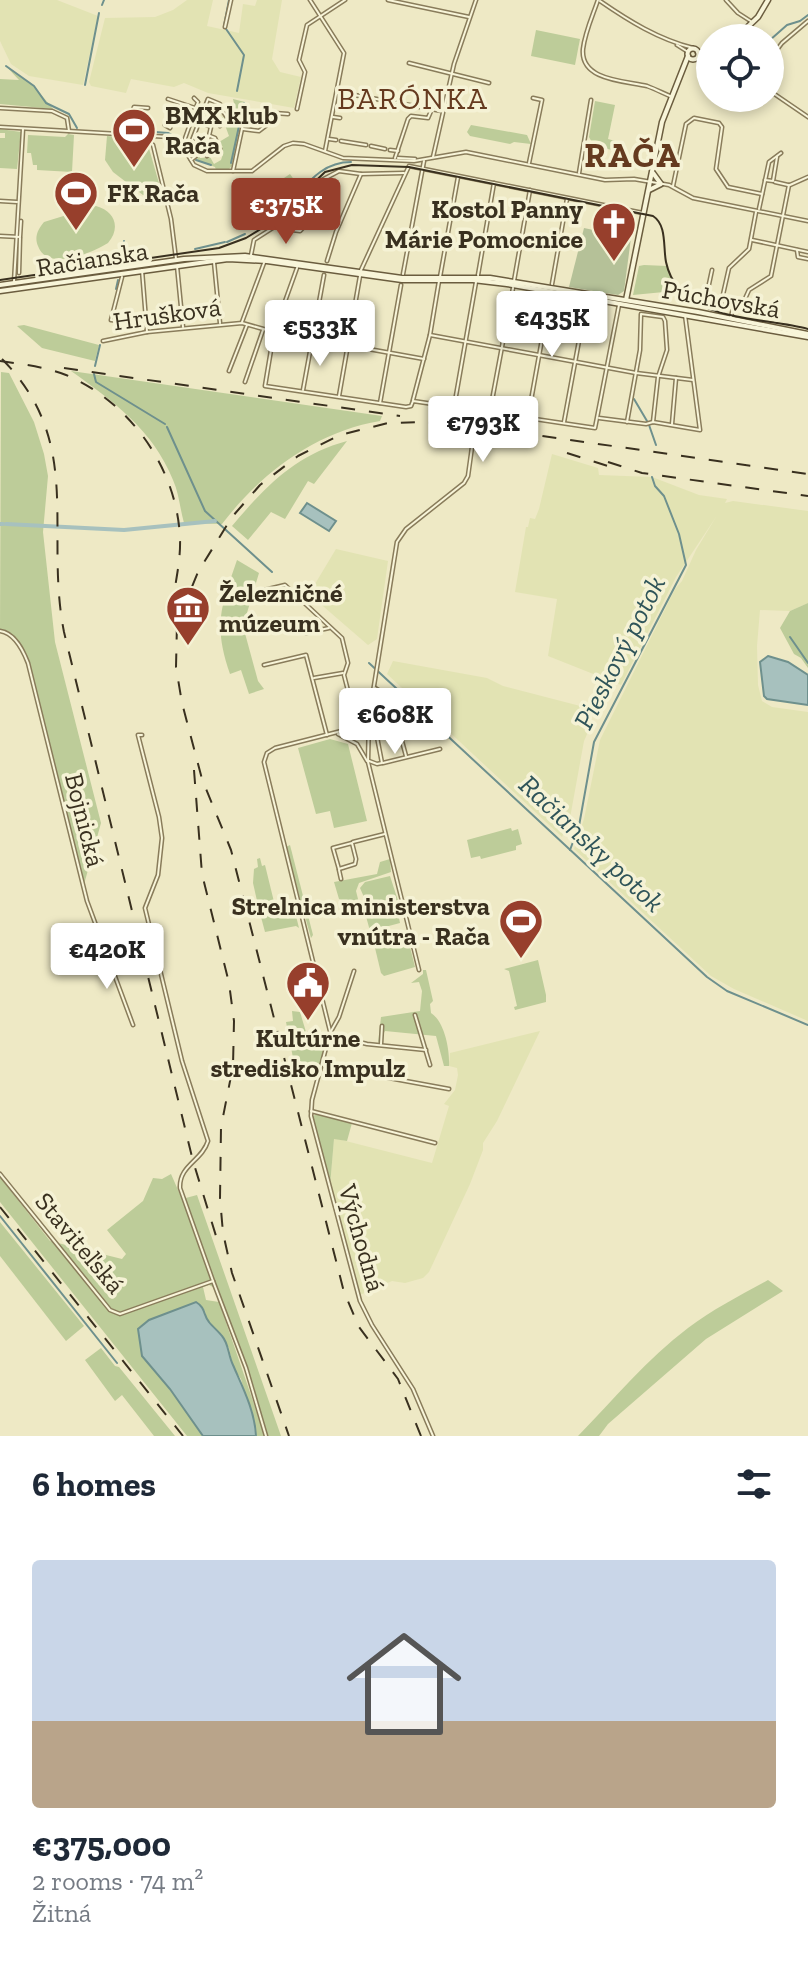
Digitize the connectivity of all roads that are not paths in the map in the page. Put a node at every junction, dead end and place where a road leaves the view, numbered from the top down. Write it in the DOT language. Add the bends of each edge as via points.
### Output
graph roads {
  1 [pos="231,0"];
  2 [pos="310,0"];
  3 [pos="345,0"];
  4 [pos="388,0"];
  5 [pos="476,0"];
  6 [pos="598,0"];
  7 [pos="726,0"];
  8 [pos="768,0"];
  9 [pos="321,16"];
  10 [pos="471,17"];
  11 [pos="808,21"];
  12 [pos="754,22"];
  13 [pos="752,24"];
  14 [pos="225,27"];
  15 [pos="784,41"];
  16 [pos="692,54"];
  17 [pos="696,55"];
  18 [pos="409,63"];
  19 [pos="452,72"];
  20 [pos="489,83"];
  21 [pos="337,92"];
  22 [pos="672,97"];
  23 [pos="194,98"];
  24 [pos="533,98"];
  25 [pos="168,99"];
  26 [pos="591,100"];
  27 [pos="784,101"];
  28 [pos="219,107"];
  29 [pos="0,108"];
  30 [pos="148,108"];
  31 [pos="196,108"];
  32 [pos="297,109"];
  33 [pos="432,109"];
  34 [pos="246,110"];
  35 [pos="443,111"];
  36 [pos="288,114"];
  37 [pos="226,116"];
  38 [pos="332,117"];
  39 [pos="808,117"];
  40 [pos="340,118"];
  41 [pos="198,122"];
  42 [pos="129,124"];
  43 [pos="140,124"];
  44 [pos="165,125"];
  45 [pos="191,125"];
  46 [pos="220,126"];
  47 [pos="0,127"];
  48 [pos="22,128"];
  49 [pos="242,129"];
  50 [pos="69,131"];
  51 [pos="126,134"];
  52 [pos="141,135"];
  53 [pos="209,135"];
  54 [pos="159,136"];
  55 [pos="328,138"];
  56 [pos="336,140"];
  57 [pos="341,141"];
  58 [pos="153,145"];
  59 [pos="182,145"];
  60 [pos="366,145"];
  61 [pos="435,145"];
  62 [pos="371,146"];
  63 [pos="192,147"];
  64 [pos="220,149"];
  65 [pos="385,149"];
  66 [pos="390,150"];
  67 [pos="213,151"];
  68 [pos="399,151"];
  69 [pos="324,153"];
  70 [pos="781,153"];
  71 [pos="444,155"];
  72 [pos="207,156"];
  73 [pos="777,156"];
  74 [pos="395,158"];
  75 [pos="405,158"];
  76 [pos="432,158"];
  77 [pos="418,159"];
  78 [pos="424,159"];
  79 [pos="389,160"];
  80 [pos="190,161"];
  81 [pos="529,164"];
  82 [pos="422,168"];
  83 [pos="652,171"];
  84 [pos="233,172"];
  85 [pos="405,173"];
  86 [pos="361,174"];
  87 [pos="578,175"];
  88 [pos="458,176"];
  89 [pos="808,177"];
  90 [pos="322,180"];
  91 [pos="765,180"];
  92 [pos="650,181"];
  93 [pos="773,181"];
  94 [pos="494,183"];
  95 [pos="661,184"];
  96 [pos="789,185"];
  97 [pos="673,187"];
  98 [pos="530,190"];
  99 [pos="648,192"];
  100 [pos="762,194"];
  101 [pos="567,198"];
  102 [pos="0,201"];
  103 [pos="18,202"];
  104 [pos="758,211"];
  105 [pos="643,213"];
  106 [pos="783,216"];
  107 [pos="21,221"];
  108 [pos="808,221"];
  109 [pos="279,224"];
  110 [pos="0,236"];
  111 [pos="18,237"];
  112 [pos="751,240"];
  113 [pos="777,245"];
  114 [pos="797,249"];
  115 [pos="808,252"];
  116 [pos="251,256"];
  117 [pos="213,259"];
  118 [pos="808,259"];
  119 [pos="327,261"];
  120 [pos="177,262"];
  121 [pos="264,263"];
  122 [pos="298,265"];
  123 [pos="142,269"];
  124 [pos="712,270"];
  125 [pos="123,272"];
  126 [pos="19,273"];
  127 [pos="361,273"];
  128 [pos="403,274"];
  129 [pos="324,275"];
  130 [pos="478,275"];
  131 [pos="439,280"];
  132 [pos="476,282"];
  133 [pos="513,283"];
  134 [pos="552,284"];
  135 [pos="401,285"];
  136 [pos="14,286"];
  137 [pos="0,288"];
  138 [pos="550,295"];
  139 [pos="626,300"];
  140 [pos="722,301"];
  141 [pos="586,303"];
  142 [pos="734,303"];
  143 [pos="619,304"];
  144 [pos="631,306"];
  145 [pos="684,312"];
  146 [pos="729,318"];
  147 [pos="121,321"];
  148 [pos="242,323"];
  149 [pos="247,323"];
  150 [pos="220,324"];
  151 [pos="183,328"];
  152 [pos="264,328"];
  153 [pos="147,332"];
  154 [pos="274,332"];
  155 [pos="430,335"];
  156 [pos="808,336"];
  157 [pos="312,339"];
  158 [pos="103,341"];
  159 [pos="466,342"];
  160 [pos="348,346"];
  161 [pos="502,348"];
  162 [pos="389,352"];
  163 [pos="539,355"];
  164 [pos="424,359"];
  165 [pos="575,362"];
  166 [pos="607,368"];
  167 [pos="229,371"];
  168 [pos="636,373"];
  169 [pos="658,377"];
  170 [pos="676,378"];
  171 [pos="693,380"];
  172 [pos="245,382"];
  173 [pos="303,392"];
  174 [pos="339,397"];
  175 [pos="413,401"];
  176 [pos="380,404"];
  177 [pos="454,408"];
  178 [pos="477,411"];
  179 [pos="490,412"];
  180 [pos="528,418"];
  181 [pos="598,418"];
  182 [pos="627,422"];
  183 [pos="653,422"];
  184 [pos="564,423"];
  185 [pos="672,425"];
  186 [pos="281,581"];
  187 [pos="285,585"];
  188 [pos="256,592"];
  189 [pos="331,627"];
  190 [pos="0,631"];
  191 [pos="306,633"];
  192 [pos="264,665"];
  193 [pos="344,673"];
  194 [pos="312,679"];
  195 [pos="374,688"];
  196 [pos="411,714"];
  197 [pos="369,717"];
  198 [pos="401,717"];
  199 [pos="396,718"];
  200 [pos="357,727"];
  201 [pos="334,733"];
  202 [pos="142,735"];
  203 [pos="327,735"];
  204 [pos="440,749"];
  205 [pos="406,757"];
  206 [pos="368,761"];
  207 [pos="381,763"];
  208 [pos="385,834"];
  209 [pos="352,843"];
  210 [pos="339,869"];
  211 [pos="341,879"];
  212 [pos="419,970"];
  213 [pos="354,971"];
  214 [pos="415,1015"];
  215 [pos="133,1025"];
  216 [pos="382,1026"];
  217 [pos="330,1034"];
  218 [pos="381,1046"];
  219 [pos="426,1050"];
  220 [pos="323,1065"];
  221 [pos="430,1065"];
  222 [pos="449,1089"];
  223 [pos="310,1110"];
  224 [pos="435,1143"];
  225 [pos="0,1174"];
  226 [pos="213,1281"];
  227 [pos="266,1436"];
  228 [pos="433,1436"];
  1 -- 14 [label="street"];
  2 -- 9 [label="street"];
  3 -- 9 [label="street"];
  4 -- 10 [label="street"];
  5 -- 10 [label="street"];
  6 -- 16 [label="street"];
  6 -- 22 [label="street" via="584,46 587,63 598,75"];
  7 -- 12 [label="street"];
  8 -- 12 [label="main road"];
  9 -- 21 [label="street" via="344,53"];
  9 -- 32 [label="street" via="307,25"];
  10 -- 19 [label="street"];
  11 -- 15 [label="street"];
  12 -- 13 [label="main road"];
  16 -- 17 [label="main road"];
  16 -- 22 [label="main road"];
  18 -- 19 [label="street"];
  19 -- 20 [label="street"];
  19 -- 35 [label="street"];
  21 -- 33 [label="street"];
  21 -- 38 [label="street"];
  22 -- 83 [label="main road"];
  23 -- 31 [label="street"];
  24 -- 81 [label="street" via="542,100"];
  25 -- 31 [label="street"];
  26 -- 87 [label="street"];
  27 -- 39 [label="street"];
  28 -- 37 [label="street"];
  28 -- 41 [label="street" via="207,99"];
  28 -- 46 [label="street"];
  29 -- 50 [label="street" via="57,112 68,119"];
  30 -- 42 [label="street" via="134,107"];
  31 -- 45 [label="street"];
  33 -- 35 [label="street"];
  33 -- 68 [label="street" via="428,118 411,116"];
  34 -- 49 [label="street"];
  35 -- 61 [label="street"];
  36 -- 49 [label="street" via="274,113 259,131"];
  38 -- 40 [label="street"];
  38 -- 55 [label="street"];
  41 -- 53 [label="street" via="211,124"];
  41 -- 63 [label="street"];
  42 -- 43 [label="street"];
  42 -- 51 [label="street"];
  44 -- 45 [label="street" via="170,128 174,119"];
  45 -- 59 [label="street"];
  47 -- 48 [label="street"];
  48 -- 50 [label="street"];
  48 -- 103 [label="street"];
  49 -- 84 [label="street"];
  50 -- 51 [label="street"];
  51 -- 52 [label="street"];
  52 -- 54 [label="street"];
  52 -- 58 [label="street"];
  53 -- 64 [label="street"];
  53 -- 67 [label="street"];
  54 -- 58 [label="street"];
  54 -- 59 [label="street"];
  55 -- 56 [label="street"];
  55 -- 69 [label="street"];
  57 -- 60 [label="street"];
  58 -- 120 [label="street"];
  59 -- 80 [label="street"];
  61 -- 71 [label="street"];
  61 -- 76 [label="street"];
  62 -- 65 [label="street"];
  63 -- 72 [label="street" via="202,148"];
  63 -- 80 [label="street" via="196,156"];
  66 -- 68 [label="street"];
  68 -- 74 [label="street"];
  68 -- 75 [label="street"];
  69 -- 79 [label="street"];
  69 -- 84 [label="street" via="290,144 253,171"];
  70 -- 73 [label="street"];
  71 -- 76 [label="street"];
  71 -- 81 [label="street" via="464,152"];
  73 -- 91 [label="street" via="769,162"];
  73 -- 93 [label="street"];
  74 -- 75 [label="street"];
  74 -- 79 [label="street"];
  75 -- 77 [label="street"];
  76 -- 78 [label="street"];
  77 -- 78 [label="street"];
  77 -- 79 [label="street"];
  78 -- 82 [label="street"];
  80 -- 84 [label="street" via="200,169"];
  81 -- 87 [label="street"];
  82 -- 85 [label="street" via="409,166"];
  82 -- 88 [label="street"];
  82 -- 128 [label="street"];
  83 -- 92 [label="main road"];
  83 -- 95 [label="main road"];
  85 -- 86 [label="street"];
  85 -- 127 [label="street"];
  86 -- 90 [label="street" via="339,171"];
  86 -- 119 [label="street"];
  87 -- 92 [label="street"];
  88 -- 94 [label="street"];
  88 -- 131 [label="street"];
  89 -- 96 [label="street"];
  91 -- 93 [label="street"];
  91 -- 100 [label="street"];
  92 -- 95 [label="street"];
  92 -- 99 [label="main road"];
  93 -- 96 [label="street"];
  94 -- 98 [label="street"];
  94 -- 130 [label="street"];
  95 -- 97 [label="street"];
  95 -- 99 [label="main road"];
  96 -- 106 [label="street"];
  97 -- 100 [label="street" via="692,118 721,125 716,166 728,187"];
  97 -- 104 [label="street" via="693,198"];
  98 -- 101 [label="street"];
  98 -- 133 [label="street"];
  99 -- 105 [label="main road"];
  100 -- 104 [label="street"];
  101 -- 105 [label="street"];
  101 -- 134 [label="street"];
  102 -- 103 [label="street"];
  103 -- 111 [label="street"];
  104 -- 106 [label="street"];
  104 -- 112 [label="street"];
  105 -- 139 [label="main road"];
  106 -- 108 [label="street"];
  106 -- 113 [label="street"];
  107 -- 111 [label="street"];
  109 -- 109 [label="street" via="299,205 315,215 300,231"];
  109 -- 116 [label="street" via="252,242"];
  110 -- 111 [label="street"];
  111 -- 126 [label="street"];
  111 -- 136 [label="street"];
  112 -- 113 [label="street"];
  112 -- 140 [label="street" via="745,255 729,268"];
  113 -- 114 [label="street"];
  113 -- 142 [label="street" via="771,276 749,290 744,301"];
  114 -- 115 [label="street"];
  114 -- 118 [label="street" via="798,257"];
  116 -- 120 [label="main road"];
  116 -- 127 [label="main road"];
  117 -- 120 [label="main road"];
  117 -- 122 [label="main road"];
  117 -- 150 [label="street"];
  120 -- 123 [label="main road, Račianska"];
  120 -- 136 [label="main road, Račianska"];
  120 -- 151 [label="street"];
  121 -- 148 [label="street"];
  122 -- 127 [label="main road"];
  122 -- 154 [label="street"];
  123 -- 125 [label="main road, Račianska"];
  123 -- 153 [label="street"];
  124 -- 140 [label="street" via="706,298"];
  125 -- 136 [label="main road, Račianska"];
  125 -- 147 [label="street" via="111,320"];
  127 -- 131 [label="main road"];
  127 -- 160 [label="street"];
  129 -- 157 [label="street"];
  131 -- 133 [label="main road"];
  131 -- 155 [label="street"];
  132 -- 159 [label="street"];
  133 -- 139 [label="main road"];
  133 -- 143 [label="main road"];
  133 -- 161 [label="street"];
  135 -- 162 [label="street"];
  136 -- 137 [label="main road, Račianska"];
  138 -- 163 [label="street"];
  139 -- 143 [label="main road, Púchovská"];
  139 -- 144 [label="main road, Púchovská"];
  139 -- 145 [label="main road, Púchovská"];
  140 -- 142 [label="street"];
  141 -- 165 [label="street"];
  142 -- 146 [label="street"];
  143 -- 144 [label="main road, Púchovská"];
  143 -- 166 [label="street"];
  144 -- 145 [label="main road, Púchovská"];
  145 -- 146 [label="main road, Púchovská"];
  145 -- 171 [label="street"];
  146 -- 156 [label="main road, Púchovská"];
  146 -- 156 [label="main road, Púchovská"];
  148 -- 149 [label="street, Hrušková"];
  148 -- 150 [label="street, Hrušková"];
  149 -- 152 [label="street, Hrušková"];
  149 -- 167 [label="street"];
  150 -- 151 [label="street, Hrušková"];
  151 -- 153 [label="street, Hrušková"];
  152 -- 154 [label="street, Hrušková"];
  152 -- 172 [label="street"];
  153 -- 158 [label="street, Hrušková"];
  154 -- 157 [label="street, Hrušková"];
  154 -- 173 [label="street" via="265,386"];
  155 -- 159 [label="street"];
  155 -- 164 [label="street"];
  157 -- 160 [label="street, Hrušková"];
  157 -- 173 [label="street"];
  159 -- 161 [label="street"];
  159 -- 177 [label="street"];
  160 -- 162 [label="street, Hrušková"];
  160 -- 174 [label="street"];
  161 -- 163 [label="street"];
  161 -- 179 [label="street"];
  162 -- 164 [label="street, Hrušková"];
  162 -- 176 [label="street"];
  163 -- 165 [label="street"];
  163 -- 180 [label="street"];
  164 -- 175 [label="street"];
  165 -- 166 [label="street"];
  165 -- 184 [label="street"];
  166 -- 168 [label="street"];
  166 -- 181 [label="street"];
  168 -- 169 [label="street"];
  168 -- 169 [label="street" via="641,314 663,317 667,350"];
  168 -- 182 [label="street"];
  169 -- 170 [label="street"];
  169 -- 183 [label="street"];
  170 -- 171 [label="street"];
  170 -- 185 [label="street"];
  171 -- 185 [label="street" via="700,430"];
  173 -- 174 [label="street"];
  174 -- 176 [label="street"];
  175 -- 176 [label="street" via="407,408"];
  175 -- 177 [label="street"];
  177 -- 178 [label="street"];
  178 -- 179 [label="street"];
  178 -- 195 [label="street" via="464,483 397,541"];
  179 -- 180 [label="street"];
  180 -- 184 [label="street"];
  181 -- 182 [label="street"];
  181 -- 184 [label="street" via="595,428"];
  182 -- 183 [label="street"];
  183 -- 185 [label="street"];
  186 -- 187 [label="street"];
  187 -- 188 [label="street"];
  187 -- 189 [label="street"];
  189 -- 191 [label="street"];
  189 -- 193 [label="street" via="342,638 348,663"];
  190 -- 215 [label="street, Bojnická" via="16,641 28,663 87,901"];
  192 -- 194 [label="street" via="306,655"];
  193 -- 194 [label="street"];
  193 -- 200 [label="street"];
  194 -- 203 [label="street"];
  195 -- 197 [label="street"];
  195 -- 198 [label="street" via="395,700"];
  196 -- 198 [label="street"];
  197 -- 200 [label="street"];
  197 -- 206 [label="street"];
  198 -- 199 [label="street"];
  199 -- 205 [label="street"];
  199 -- 207 [label="street" via="379,724"];
  200 -- 201 [label="street"];
  201 -- 203 [label="street"];
  201 -- 206 [label="street" via="356,743"];
  202 -- 226 [label="street" via="162,838 158,875 145,908 182,1061 208,1141 182,1173 180,1188"];
  203 -- 217 [label="street" via="278,747 267,753 264,765"];
  204 -- 205 [label="street"];
  205 -- 207 [label="street"];
  206 -- 207 [label="street"];
  206 -- 208 [label="street"];
  208 -- 209 [label="street"];
  208 -- 212 [label="street"];
  209 -- 210 [label="street" via="355,864"];
  209 -- 210 [label="street" via="333,848"];
  210 -- 211 [label="street"];
  213 -- 217 [label="street"];
  214 -- 219 [label="street"];
  216 -- 218 [label="street"];
  217 -- 218 [label="street"];
  217 -- 220 [label="street"];
  218 -- 219 [label="street"];
  219 -- 221 [label="street"];
  220 -- 222 [label="street"];
  220 -- 223 [label="street"];
  223 -- 224 [label="street"];
  223 -- 228 [label="street, Východná" via="360,1301 413,1389"];
  225 -- 226 [label="street, Staviteľská" via="110,1310 120,1314"];
  226 -- 227 [label="street"];
}
